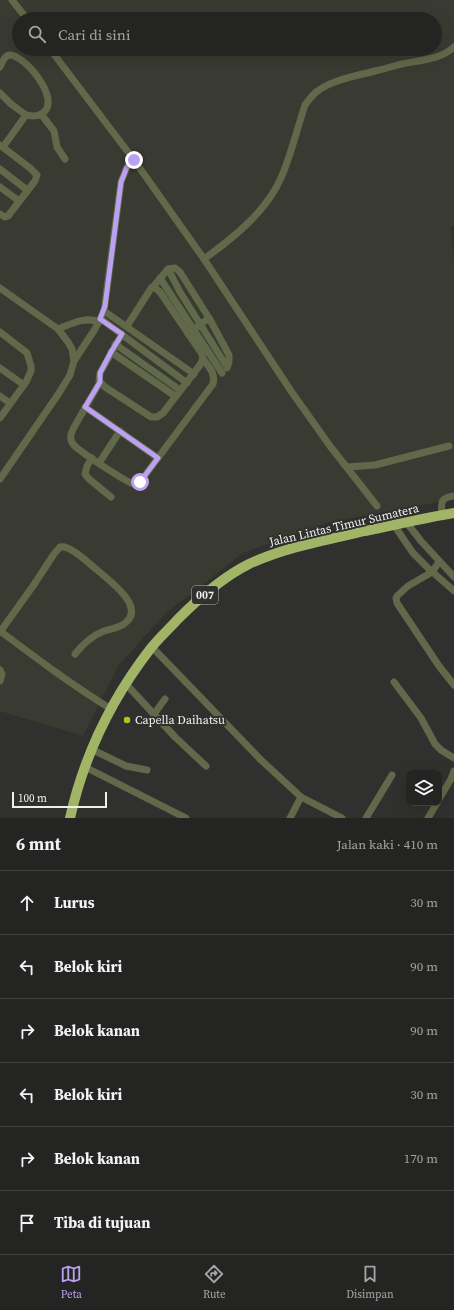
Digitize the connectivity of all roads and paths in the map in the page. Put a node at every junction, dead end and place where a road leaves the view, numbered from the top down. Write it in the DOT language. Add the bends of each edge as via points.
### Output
graph roads {
  1 [pos="12,0"];
  2 [pos="21,12"];
  3 [pos="454,47"];
  4 [pos="12,56"];
  5 [pos="13,56"];
  6 [pos="55,56"];
  7 [pos="440,56"];
  8 [pos="442,56"];
  9 [pos="0,67"];
  10 [pos="0,93"];
  11 [pos="26,114"];
  12 [pos="41,114"];
  13 [pos="2,146"];
  14 [pos="65,159"];
  15 [pos="134,160"];
  16 [pos="0,169"];
  17 [pos="0,187"];
  18 [pos="27,190"];
  19 [pos="19,201"];
  20 [pos="0,214"];
  21 [pos="204,260"];
  22 [pos="168,269"];
  23 [pos="160,278"];
  24 [pos="153,287"];
  25 [pos="0,288"];
  26 [pos="104,311"];
  27 [pos="209,318"];
  28 [pos="100,320"];
  29 [pos="201,324"];
  30 [pos="127,326"];
  31 [pos="58,328"];
  32 [pos="191,331"];
  33 [pos="0,332"];
  34 [pos="122,334"];
  35 [pos="115,344"];
  36 [pos="111,352"];
  37 [pos="203,359"];
  38 [pos="74,361"];
  39 [pos="228,367"];
  40 [pos="0,368"];
  41 [pos="222,373"];
  42 [pos="194,374"];
  43 [pos="214,378"];
  44 [pos="100,382"];
  45 [pos="187,383"];
  46 [pos="24,385"];
  47 [pos="180,390"];
  48 [pos="0,396"];
  49 [pos="175,396"];
  50 [pos="10,403"];
  51 [pos="85,407"];
  52 [pos="0,418"];
  53 [pos="120,432"];
  54 [pos="449,446"];
  55 [pos="92,458"];
  56 [pos="158,458"];
  57 [pos="99,463"];
  58 [pos="348,467"];
  59 [pos="0,479"];
  60 [pos="110,496"];
  61 [pos="454,496"];
  62 [pos="377,506"];
  63 [pos="454,513"];
  64 [pos="442,515"];
  65 [pos="406,523"];
  66 [pos="394,525"];
  67 [pos="439,562"];
  68 [pos="432,572"];
  69 [pos="454,577"];
  70 [pos="454,591"];
  71 [pos="0,632"];
  72 [pos="152,647"];
  73 [pos="75,654"];
  74 [pos="0,670"];
  75 [pos="0,681"];
  76 [pos="394,682"];
  77 [pos="126,684"];
  78 [pos="454,685"];
  79 [pos="165,699"];
  80 [pos="111,709"];
  81 [pos="154,714"];
  82 [pos="93,750"];
  83 [pos="454,758"];
  84 [pos="206,766"];
  85 [pos="85,767"];
  86 [pos="147,770"];
  87 [pos="454,772"];
  88 [pos="392,775"];
  89 [pos="452,782"];
  90 [pos="442,795"];
  91 [pos="301,797"];
  92 [pos="435,806"];
  93 [pos="70,818"];
  94 [pos="186,818"];
  95 [pos="290,818"];
  96 [pos="342,818"];
  97 [pos="366,818"];
  98 [pos="428,818"];
  1 -- 2 [label="street"];
  3 -- 8 [label="street"];
  4 -- 9 [label="street" via="6,57"];
  5 -- 12 [label="street" via="24,63 45,88 49,102"];
  6 -- 15 [label="street"];
  7 -- 21 [label="street" via="344,79 316,92 305,106 281,177 272,194 245,226"];
  10 -- 11 [label="street"];
  11 -- 12 [label="street"];
  11 -- 13 [label="street"];
  12 -- 14 [label="street" via="54,131 57,147"];
  13 -- 18 [label="street" via="36,173 35,181"];
  15 -- 21 [label="street"];
  15 -- 26 [label="street" via="127,167 121,182"];
  16 -- 18 [label="street"];
  17 -- 19 [label="street"];
  18 -- 19 [label="street"];
  19 -- 20 [label="street" via="7,217"];
  21 -- 58 [label="street" via="291,391"];
  22 -- 23 [label="street"];
  22 -- 27 [label="street" via="178,270"];
  22 -- 29 [label="street"];
  23 -- 24 [label="street"];
  23 -- 32 [label="street"];
  24 -- 30 [label="street"];
  24 -- 32 [label="street" via="160,292"];
  25 -- 31 [label="street"];
  26 -- 28 [label="street"];
  26 -- 30 [label="street"];
  27 -- 29 [label="street"];
  27 -- 39 [label="street" via="229,355"];
  28 -- 31 [label="street" via="85,320"];
  28 -- 34 [label="street"];
  28 -- 38 [label="street"];
  29 -- 32 [label="street"];
  29 -- 39 [label="street"];
  30 -- 42 [label="street"];
  31 -- 38 [label="street" via="70,345"];
  32 -- 37 [label="street"];
  32 -- 41 [label="street"];
  33 -- 46 [label="street" via="24,350 29,357 31,371"];
  34 -- 35 [label="street"];
  34 -- 45 [label="street"];
  35 -- 36 [label="street"];
  35 -- 47 [label="street"];
  36 -- 44 [label="street" via="100,373"];
  36 -- 49 [label="street"];
  37 -- 42 [label="street"];
  37 -- 43 [label="street" via="214,374"];
  38 -- 59 [label="street" via="70,375 59,393"];
  39 -- 41 [label="street"];
  40 -- 46 [label="street"];
  41 -- 43 [label="street"];
  42 -- 45 [label="street"];
  43 -- 56 [label="street" via="212,386"];
  44 -- 49 [label="street" via="153,417 163,413"];
  44 -- 51 [label="street"];
  45 -- 47 [label="street"];
  46 -- 50 [label="street"];
  47 -- 49 [label="street"];
  48 -- 50 [label="street"];
  50 -- 52 [label="street"];
  51 -- 53 [label="street"];
  51 -- 55 [label="street" via="72,431 71,440 73,445"];
  53 -- 56 [label="street"];
  53 -- 57 [label="street"];
  54 -- 58 [label="street" via="375,465"];
  55 -- 57 [label="street"];
  55 -- 60 [label="street" via="85,474"];
  56 -- 57 [label="street" via="136,485"];
  58 -- 62 [label="street"];
  61 -- 64 [label="street" via="443,500"];
  63 -- 64 [label="highway, Jalan Lintas Timur Sumatera / 007"];
  64 -- 65 [label="highway, Jalan Lintas Timur Sumatera / 007"];
  65 -- 66 [label="highway, Jalan Lintas Timur Sumatera / 007"];
  65 -- 67 [label="street"];
  66 -- 68 [label="street" via="413,553"];
  66 -- 72 [label="highway, Jalan Lintas Timur Sumatera / 007" via="285,550 235,571 190,607"];
  67 -- 68 [label="street"];
  67 -- 69 [label="street"];
  68 -- 70 [label="street"];
  68 -- 78 [label="street" via="408,586 396,599"];
  71 -- 73 [label="street" via="54,554 60,547 67,548 115,585 125,595 131,610 123,625 94,636"];
  71 -- 80 [label="street"];
  72 -- 77 [label="highway, Jalan Lintas Timur Sumatera / 007"];
  72 -- 91 [label="street" via="261,760"];
  74 -- 75 [label="street"];
  76 -- 83 [label="street" via="421,718 435,744"];
  77 -- 80 [label="highway, Jalan Lintas Timur Sumatera / 007"];
  77 -- 81 [label="street"];
  79 -- 81 [label="street"];
  80 -- 82 [label="highway, Jalan Lintas Timur Sumatera / 007"];
  81 -- 84 [label="street"];
  82 -- 85 [label="highway, Jalan Lintas Timur Sumatera / 007"];
  82 -- 86 [label="street" via="126,766"];
  85 -- 93 [label="highway, Jalan Lintas Timur Sumatera / 007"];
  85 -- 94 [label="street"];
  87 -- 89 [label="street"];
  88 -- 97 [label="street"];
  89 -- 90 [label="street"];
  91 -- 95 [label="street"];
  91 -- 96 [label="street"];
  92 -- 98 [label="street"];
}
